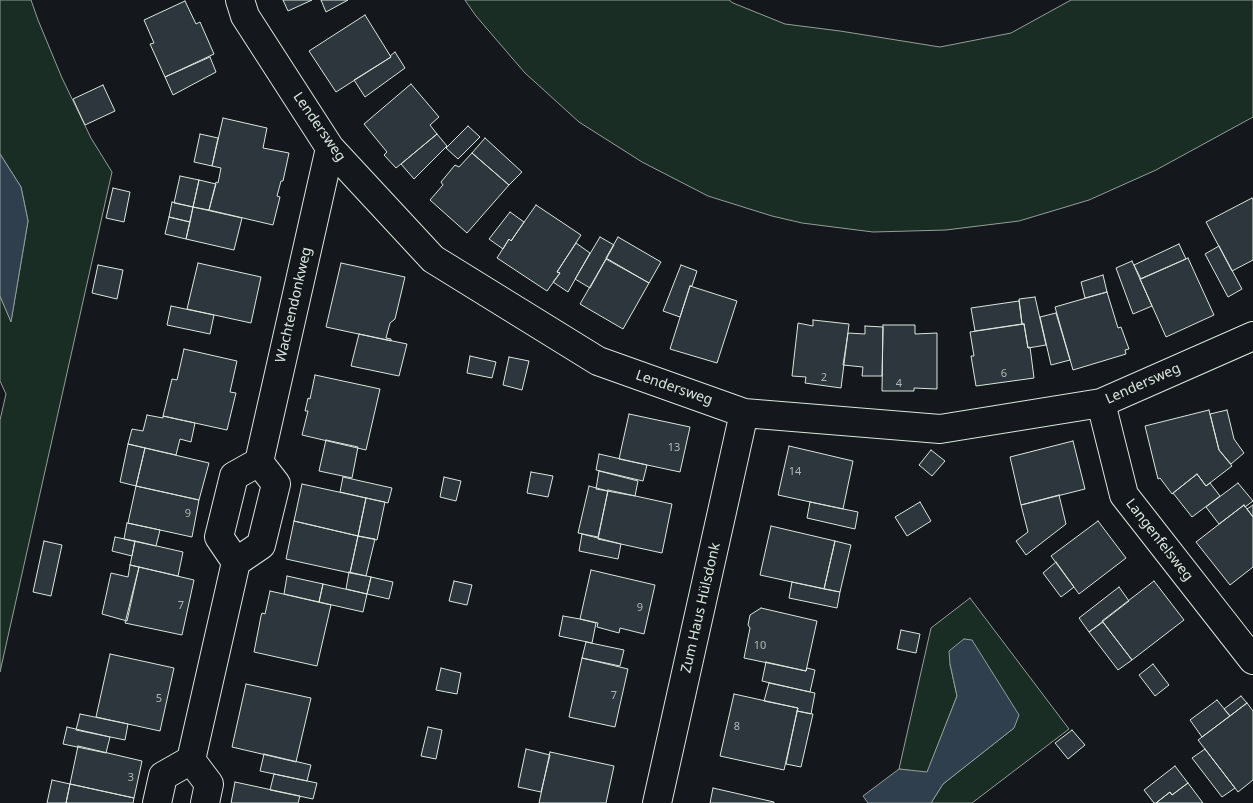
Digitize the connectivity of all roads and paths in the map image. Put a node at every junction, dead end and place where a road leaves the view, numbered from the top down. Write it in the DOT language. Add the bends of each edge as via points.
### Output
graph roads {
  1 [pos="240,0"];
  2 [pos="330,148"];
  3 [pos="1253,336"];
  4 [pos="1100,402"];
  5 [pos="744,413"];
  6 [pos="259,462"];
  7 [pos="236,562"];
  8 [pos="1253,660"];
  9 [pos="191,760"];
  10 [pos="157,803"];
  11 [pos="205,803"];
  12 [pos="657,803"];
  1 -- 2 [label="street, Lendersweg" via="245,16"];
  2 -- 5 [label="street, Lendersweg" via="434,259 598,361"];
  2 -- 6 [label="street, Wachtendonkweg"];
  3 -- 4 [label="street, Lendersweg"];
  4 -- 5 [label="street, Lendersweg" via="940,429"];
  4 -- 8 [label="street, Langenfelsweg" via="1124,495"];
  5 -- 12 [label="street, Zum Haus Hülsdonk"];
  6 -- 7 [label="street" via="276,484 261,545"];
  6 -- 7 [label="street" via="234,476 219,537"];
  7 -- 9 [label="street"];
  9 -- 10 [label="street" via="163,776"];
  9 -- 11 [label="street" via="210,784"];
}
